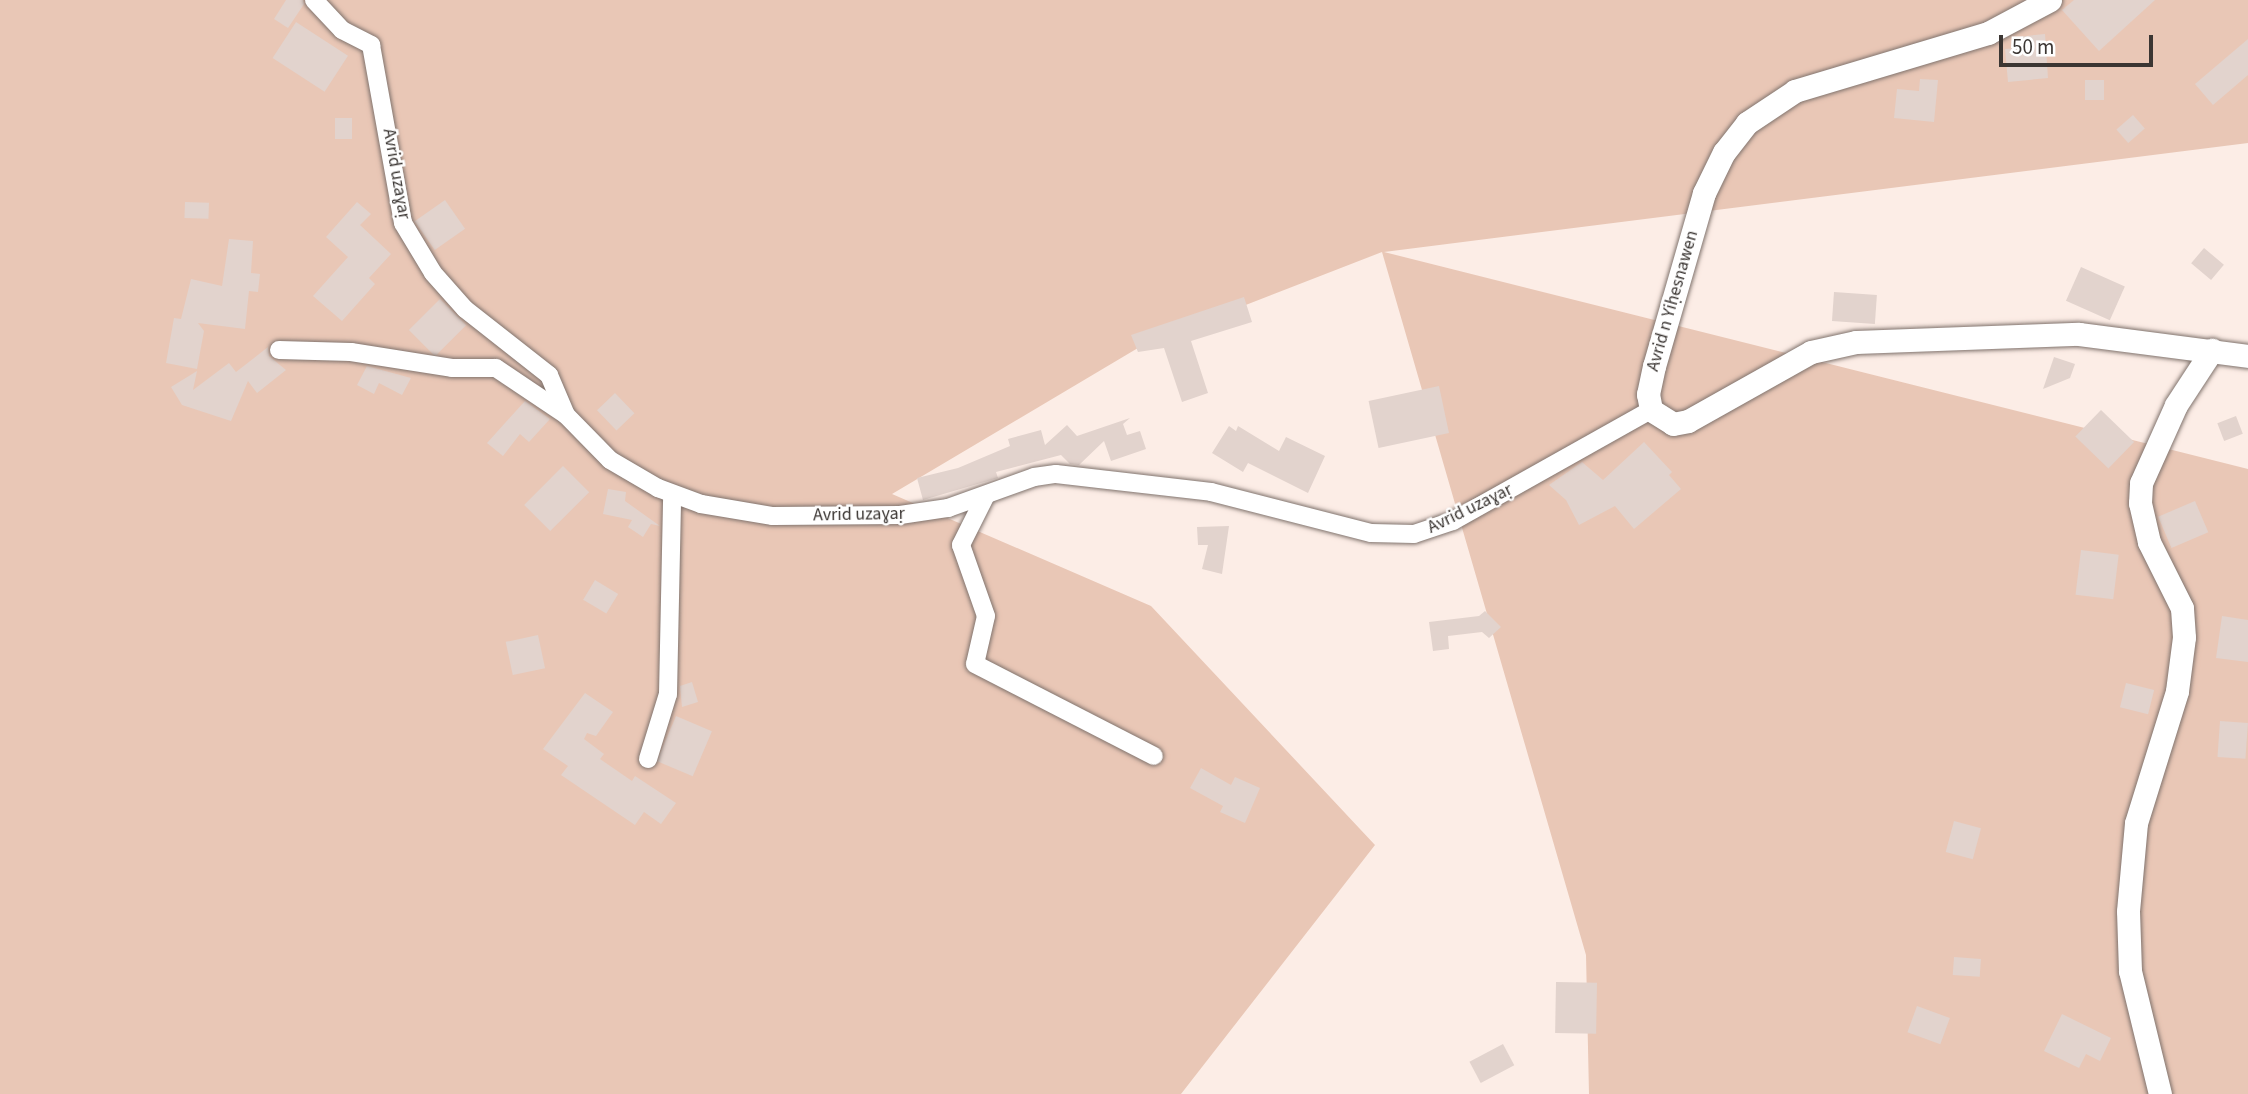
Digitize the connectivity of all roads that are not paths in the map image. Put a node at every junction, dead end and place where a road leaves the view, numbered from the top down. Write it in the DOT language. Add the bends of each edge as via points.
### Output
graph roads {
  1 [pos="314,0"];
  2 [pos="2050,0"];
  3 [pos="279,349"];
  4 [pos="2212,350"];
  5 [pos="2248,356"];
  6 [pos="1651,410"];
  7 [pos="566,415"];
  8 [pos="672,495"];
  9 [pos="986,495"];
  10 [pos="1154,756"];
  11 [pos="648,759"];
  12 [pos="2160,1094"];
  1 -- 7 [label="street, Avrid uzaɣaṛ" via="342,30 371,45 403,223 433,274 465,309 550,375"];
  2 -- 6 [label="street, Avrid n Yiḥesnawen" via="1988,33 1795,92 1747,123 1713,170 1704,193 1654,366 1648,394"];
  3 -- 7 [label="street" via="351,352 452,368 496,368"];
  4 -- 5 [label="street"];
  4 -- 6 [label="street" via="2079,334 1856,342 1811,352 1688,421 1673,424"];
  4 -- 12 [label="street" via="2176,405 2141,483 2140,503 2149,542 2182,608 2184,638 2177,691 2136,823 2128,911 2130,971"];
  6 -- 9 [label="street, Avrid uzaɣaṛ" via="1453,521 1414,534 1371,533 1211,492 1080,476 1034,477"];
  7 -- 8 [label="street, Avrid uzaɣaṛ" via="610,460"];
  8 -- 9 [label="street, Avrid uzaɣaṛ" via="740,513 835,516 901,515 948,508"];
  8 -- 11 [label="street" via="669,681"];
  9 -- 10 [label="street" via="961,545 986,616 975,664"];
}
